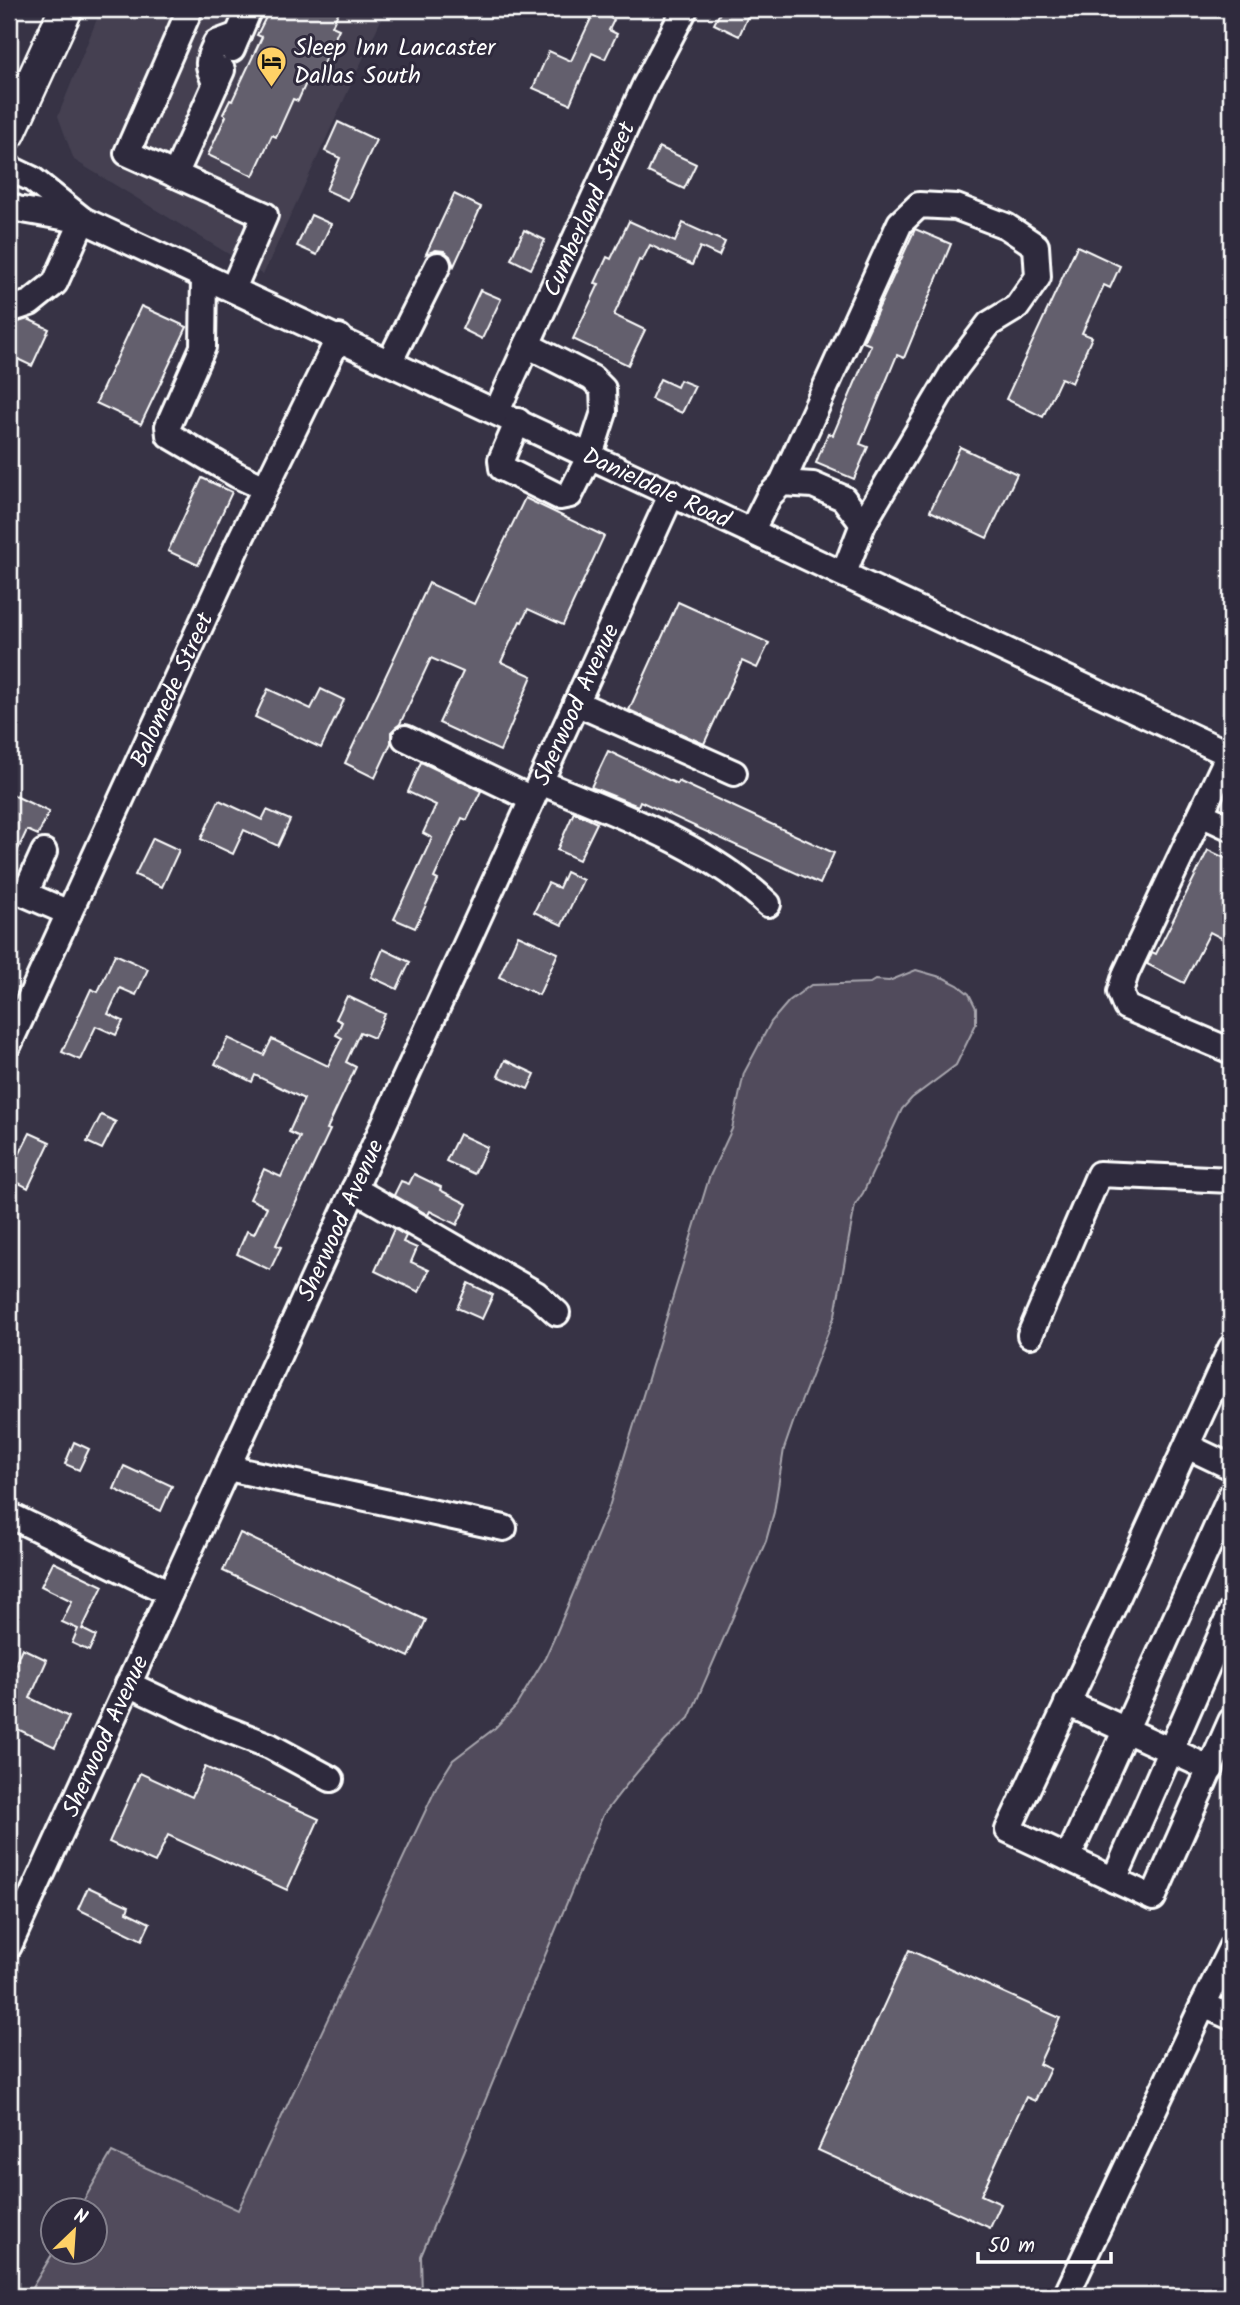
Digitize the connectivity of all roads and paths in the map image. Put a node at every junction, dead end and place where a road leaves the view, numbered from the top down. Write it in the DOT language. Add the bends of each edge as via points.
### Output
graph roads {
  1 [pos="65,9"];
  2 [pos="190,9"];
  3 [pos="248,9"];
  4 [pos="685,9"];
  5 [pos="19,93"];
  6 [pos="9,133"];
  7 [pos="9,169"];
  8 [pos="175,175"];
  9 [pos="9,205"];
  10 [pos="83,220"];
  11 [pos="438,265"];
  12 [pos="204,276"];
  13 [pos="233,289"];
  14 [pos="9,310"];
  15 [pos="339,337"];
  16 [pos="527,345"];
  17 [pos="390,361"];
  18 [pos="507,416"];
  19 [pos="590,455"];
  20 [pos="782,483"];
  21 [pos="265,488"];
  22 [pos="672,493"];
  23 [pos="863,524"];
  24 [pos="752,530"];
  25 [pos="844,573"];
  26 [pos="576,703"];
  27 [pos="405,738"];
  28 [pos="1230,754"];
  29 [pos="734,773"];
  30 [pos="536,791"];
  31 [pos="1201,814"];
  32 [pos="1231,828"];
  33 [pos="44,852"];
  34 [pos="768,904"];
  35 [pos="69,913"];
  36 [pos="9,1044"];
  37 [pos="1231,1051"];
  38 [pos="1231,1180"];
  39 [pos="354,1189"];
  40 [pos="557,1313"];
  41 [pos="1030,1335"];
  42 [pos="1231,1348"];
  43 [pos="1187,1446"];
  44 [pos="1231,1467"];
  45 [pos="228,1468"];
  46 [pos="1231,1495"];
  47 [pos="9,1514"];
  48 [pos="504,1528"];
  49 [pos="170,1593"];
  50 [pos="1231,1612"];
  51 [pos="128,1684"];
  52 [pos="1067,1703"];
  53 [pos="1231,1721"];
  54 [pos="1125,1729"];
  55 [pos="1171,1750"];
  56 [pos="1210,1769"];
  57 [pos="331,1779"];
  58 [pos="1068,1858"];
  59 [pos="1114,1880"];
  60 [pos="9,1946"];
  61 [pos="1231,1948"];
  62 [pos="1203,2005"];
  63 [pos="1231,2017"];
  64 [pos="1066,2296"];
  1 -- 5 [label="main road"];
  2 -- 8 [label="street" via="127,153"];
  3 -- 8 [label="street"];
  4 -- 16 [label="street, Cumberland Street" via="645,85"];
  5 -- 6 [label="main road"];
  7 -- 10 [label="street, Danieldale Road" via="32,179"];
  8 -- 13 [label="street" via="265,215"];
  9 -- 10 [label="street, Danieldale Road"];
  10 -- 12 [label="street, Danieldale Road"];
  10 -- 14 [label="street" via="55,283 30,303"];
  11 -- 17 [label="street"];
  12 -- 13 [label="street, Danieldale Road"];
  12 -- 21 [label="street" via="203,347 168,426 169,435"];
  13 -- 15 [label="street, Danieldale Road"];
  15 -- 17 [label="street, Danieldale Road"];
  15 -- 21 [label="street, Balomede Street"];
  16 -- 18 [label="street, Cumberland Street"];
  16 -- 19 [label="street" via="592,378 603,389 604,412"];
  17 -- 18 [label="street, Danieldale Road"];
  18 -- 19 [label="street, Danieldale Road"];
  18 -- 19 [label="street, Cumberland Street" via="502,468 560,497 570,495"];
  19 -- 22 [label="street, Danieldale Road"];
  20 -- 23 [label="street" via="813,485 843,498"];
  20 -- 23 [label="street" via="900,223 919,205 956,207 1006,226 1036,246 1038,277 1017,307 989,324 954,370"];
  20 -- 24 [label="street" via="769,496"];
  21 -- 35 [label="street, Balomede Street"];
  22 -- 24 [label="street, Danieldale Road"];
  22 -- 26 [label="street, Sherwood Avenue"];
  23 -- 25 [label="street"];
  24 -- 25 [label="street, Danieldale Road"];
  25 -- 28 [label="street, Danieldale Road"];
  26 -- 29 [label="street"];
  26 -- 30 [label="street, Sherwood Avenue"];
  27 -- 30 [label="street"];
  28 -- 31 [label="street"];
  30 -- 34 [label="street" via="664,834 748,885"];
  30 -- 39 [label="street, Sherwood Avenue"];
  31 -- 32 [label="street"];
  31 -- 37 [label="street" via="1120,992 1126,1007"];
  33 -- 35 [label="street" via="25,894"];
  35 -- 36 [label="street, Balomede Street"];
  38 -- 41 [label="street" via="1099,1174"];
  39 -- 40 [label="street" via="536,1294"];
  39 -- 45 [label="street, Sherwood Avenue"];
  42 -- 43 [label="street"];
  43 -- 44 [label="street"];
  43 -- 52 [label="street"];
  45 -- 48 [label="street"];
  45 -- 49 [label="street, Sherwood Avenue"];
  46 -- 54 [label="street"];
  47 -- 49 [label="street"];
  49 -- 51 [label="street, Sherwood Avenue"];
  50 -- 55 [label="street"];
  51 -- 57 [label="street" via="270,1746"];
  51 -- 60 [label="street, Sherwood Avenue"];
  52 -- 54 [label="street"];
  52 -- 58 [label="street" via="1008,1829"];
  53 -- 56 [label="street"];
  54 -- 55 [label="street"];
  54 -- 58 [label="street"];
  55 -- 56 [label="street"];
  55 -- 59 [label="street"];
  56 -- 59 [label="street" via="1153,1898"];
  58 -- 59 [label="street"];
  61 -- 62 [label="street"];
  62 -- 63 [label="street"];
  62 -- 64 [label="street"];
}
